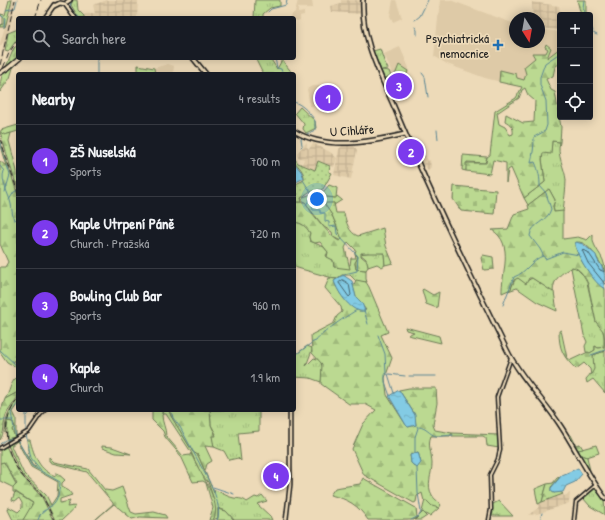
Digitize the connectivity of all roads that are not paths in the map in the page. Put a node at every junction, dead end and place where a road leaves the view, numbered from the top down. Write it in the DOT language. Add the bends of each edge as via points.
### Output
graph roads {
  1 [pos="63,0"];
  2 [pos="363,0"];
  3 [pos="68,1"];
  4 [pos="54,6"];
  5 [pos="70,10"];
  6 [pos="46,16"];
  7 [pos="74,16"];
  8 [pos="18,60"];
  9 [pos="195,60"];
  10 [pos="204,72"];
  11 [pos="0,73"];
  12 [pos="402,127"];
  13 [pos="296,132"];
  14 [pos="405,134"];
  15 [pos="394,136"];
  16 [pos="407,139"];
  17 [pos="511,358"];
  18 [pos="43,412"];
  19 [pos="290,412"];
  20 [pos="0,448"];
  21 [pos="596,485"];
  22 [pos="605,498"];
  23 [pos="286,520"];
  24 [pos="489,520"];
  25 [pos="574,520"];
  1 -- 3 [label="main road"];
  1 -- 4 [label="main road"];
  2 -- 12 [label="main road" via="362,17 366,37"];
  3 -- 5 [label="main road"];
  4 -- 5 [label="main road" via="63,3"];
  4 -- 6 [label="main road"];
  5 -- 7 [label="main road"];
  8 -- 11 [label="main road, bridge"];
  9 -- 10 [label="main road"];
  12 -- 14 [label="main road"];
  12 -- 15 [label="main road" via="401,132"];
  13 -- 15 [label="main road, U Cihláře" via="312,139 334,143"];
  14 -- 15 [label="main road"];
  14 -- 16 [label="main road"];
  15 -- 16 [label="main road" via="404,135"];
  16 -- 17 [label="main road"];
  17 -- 21 [label="main road" via="558,421"];
  17 -- 24 [label="street" via="497,397 500,448 490,475"];
  18 -- 20 [label="street" via="29,431"];
  19 -- 23 [label="main road" via="290,485"];
  21 -- 22 [label="main road"];
  21 -- 25 [label="street" via="576,502"];
}
